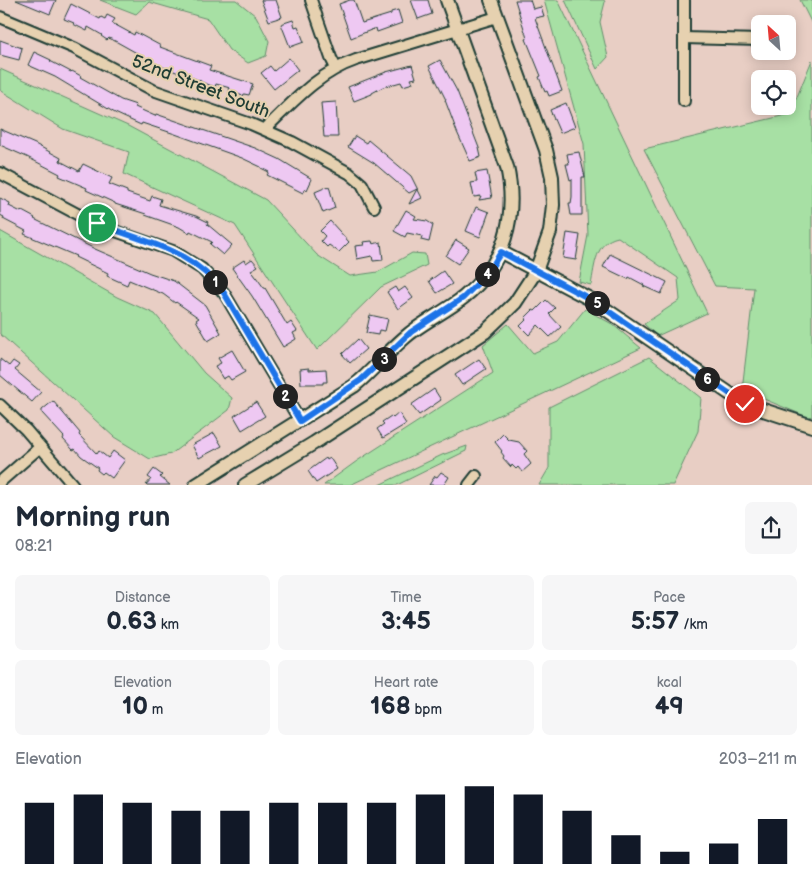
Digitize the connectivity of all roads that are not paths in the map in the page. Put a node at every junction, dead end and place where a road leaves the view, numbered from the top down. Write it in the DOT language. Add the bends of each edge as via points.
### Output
graph roads {
  1 [pos="311,0"];
  2 [pos="447,0"];
  3 [pos="491,0"];
  4 [pos="684,0"];
  5 [pos="0,17"];
  6 [pos="497,18"];
  7 [pos="457,29"];
  8 [pos="684,38"];
  9 [pos="751,40"];
  10 [pos="336,68"];
  11 [pos="684,100"];
  12 [pos="265,129"];
  13 [pos="0,173"];
  14 [pos="374,207"];
  15 [pos="501,252"];
  16 [pos="536,271"];
  17 [pos="0,405"];
  18 [pos="300,421"];
  19 [pos="812,426"];
  20 [pos="40,447"];
  21 [pos="476,476"];
  22 [pos="0,482"];
  23 [pos="73,485"];
  24 [pos="196,485"];
  25 [pos="245,485"];
  26 [pos="469,485"];
  1 -- 10 [label="street"];
  2 -- 7 [label="street"];
  3 -- 6 [label="street"];
  4 -- 8 [label="street"];
  5 -- 12 [label="street, 52nd Street South" via="68,45 153,90"];
  6 -- 7 [label="street"];
  6 -- 16 [label="street" via="546,150 552,177 550,232"];
  7 -- 10 [label="street"];
  7 -- 15 [label="street" via="510,180 511,216"];
  8 -- 9 [label="street"];
  8 -- 11 [label="street"];
  10 -- 12 [label="street" via="308,87"];
  12 -- 14 [label="street, 52nd Street South" via="349,173 362,184"];
  13 -- 18 [label="street" via="78,215 173,251 202,269 224,293"];
  15 -- 16 [label="street"];
  15 -- 18 [label="street" via="488,273 468,294 411,332 361,380"];
  16 -- 19 [label="street" via="592,300 745,404"];
  16 -- 25 [label="street" via="515,303 485,332"];
  17 -- 20 [label="street"];
  18 -- 24 [label="street"];
  20 -- 22 [label="street"];
  20 -- 23 [label="street"];
  21 -- 26 [label="street"];
}
